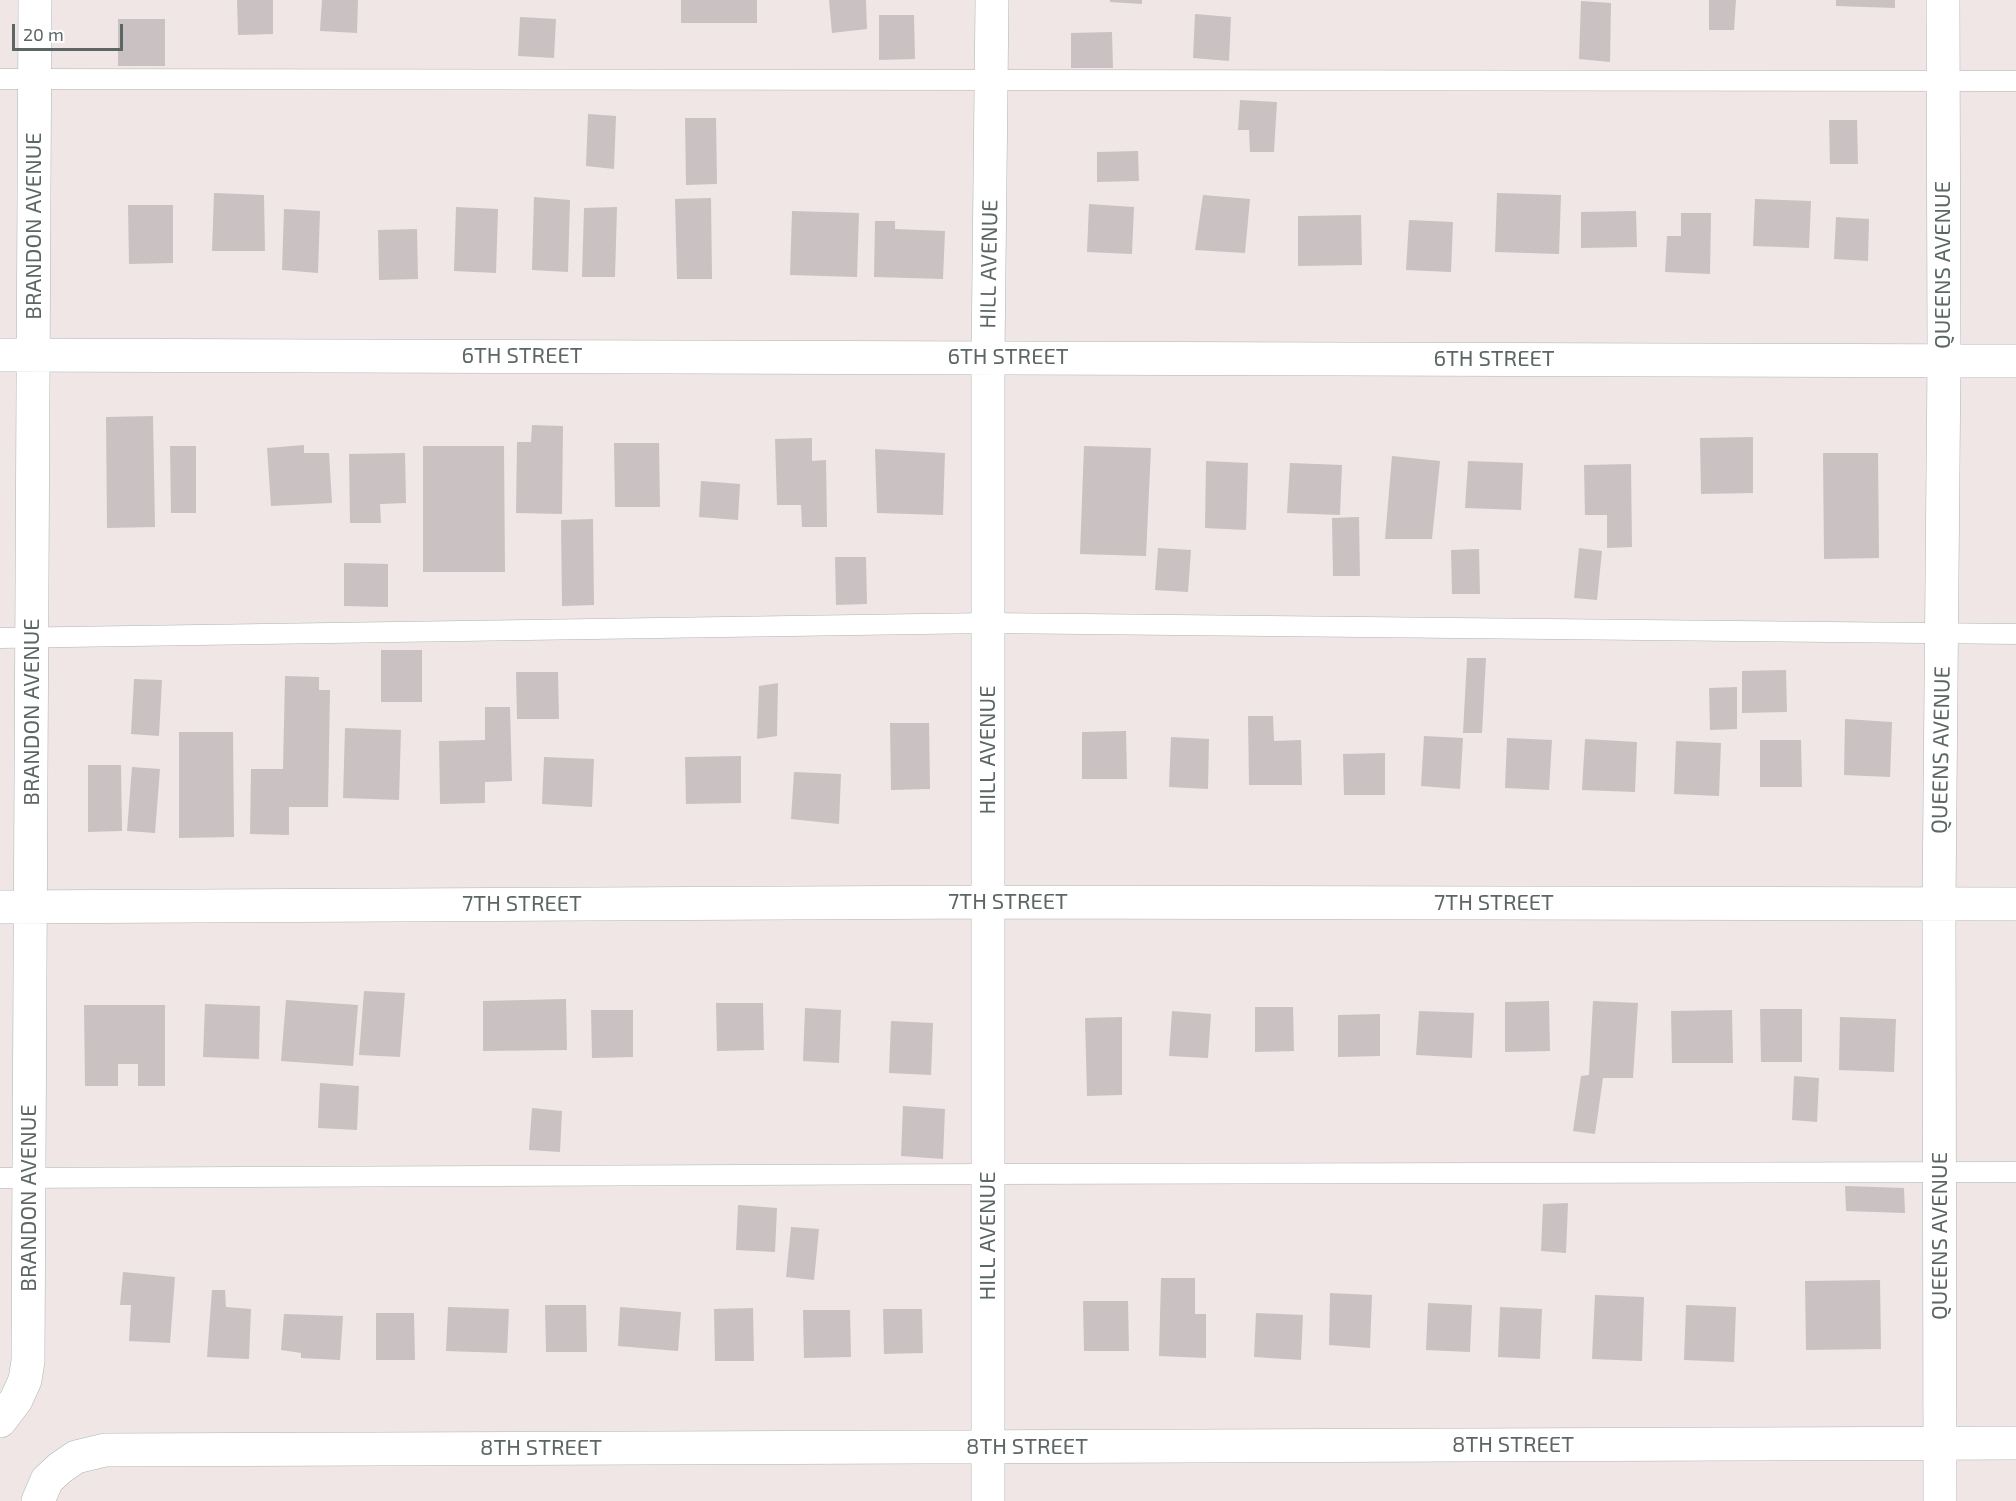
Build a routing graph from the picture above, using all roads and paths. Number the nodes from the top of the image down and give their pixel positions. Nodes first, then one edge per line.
1 (35, 0) edge
2 (992, 0) edge
3 (1943, 0) edge
4 (34, 78) junction
5 (0, 79) edge
6 (992, 80) junction
7 (1943, 81) junction
8 (2016, 81) edge
9 (0, 355) edge
10 (34, 355) junction
11 (988, 357) junction
12 (1944, 360) junction
13 (2016, 361) edge
14 (988, 623) junction
15 (2016, 634) edge
16 (1942, 635) junction
17 (0, 638) edge
18 (32, 638) junction
19 (988, 902) junction
20 (1939, 904) junction
21 (2016, 904) edge
22 (15, 907) edge
23 (1940, 1172) junction
24 (2016, 1172) edge
25 (988, 1174) junction
26 (14, 1178) edge
27 (2, 1420) edge
28 (1941, 1443) junction
29 (2016, 1443) edge
30 (988, 1447) junction
31 (43, 1491) edge
32 (988, 1501) edge
33 (1940, 1501) edge

1 - 4 street, BRANDON AVENUE
2 - 6 street, HILL AVENUE
3 - 7 street, QUEENS AVENUE
4 - 5 lane
4 - 6 lane
4 - 10 street, BRANDON AVENUE
6 - 7 lane
6 - 11 street, HILL AVENUE
7 - 8 lane
7 - 12 street, QUEENS AVENUE
9 - 10 street, 6TH STREET
10 - 11 street, 6TH STREET
10 - 18 street, BRANDON AVENUE
11 - 12 street, 6TH STREET
11 - 14 street, HILL AVENUE
12 - 13 street, 6TH STREET
12 - 16 street, QUEENS AVENUE
14 - 16 lane
14 - 18 lane
14 - 19 street, HILL AVENUE
15 - 16 lane
16 - 20 street, QUEENS AVENUE
17 - 18 lane
18 - 22 street, BRANDON AVENUE
19 - 20 street, 7TH STREET
19 - 22 street, 7TH STREET
19 - 25 street, HILL AVENUE
20 - 21 street, 7TH STREET
20 - 23 street, QUEENS AVENUE
22 - 26 street, BRANDON AVENUE
23 - 24 lane
23 - 25 lane
23 - 28 street, QUEENS AVENUE
25 - 26 lane
25 - 30 street, HILL AVENUE
26 - 27 street, BRANDON AVENUE
28 - 29 street, 8TH STREET
28 - 30 street, 8TH STREET
28 - 33 street, QUEENS AVENUE
30 - 31 street, 8TH STREET
30 - 32 street, HILL AVENUE

